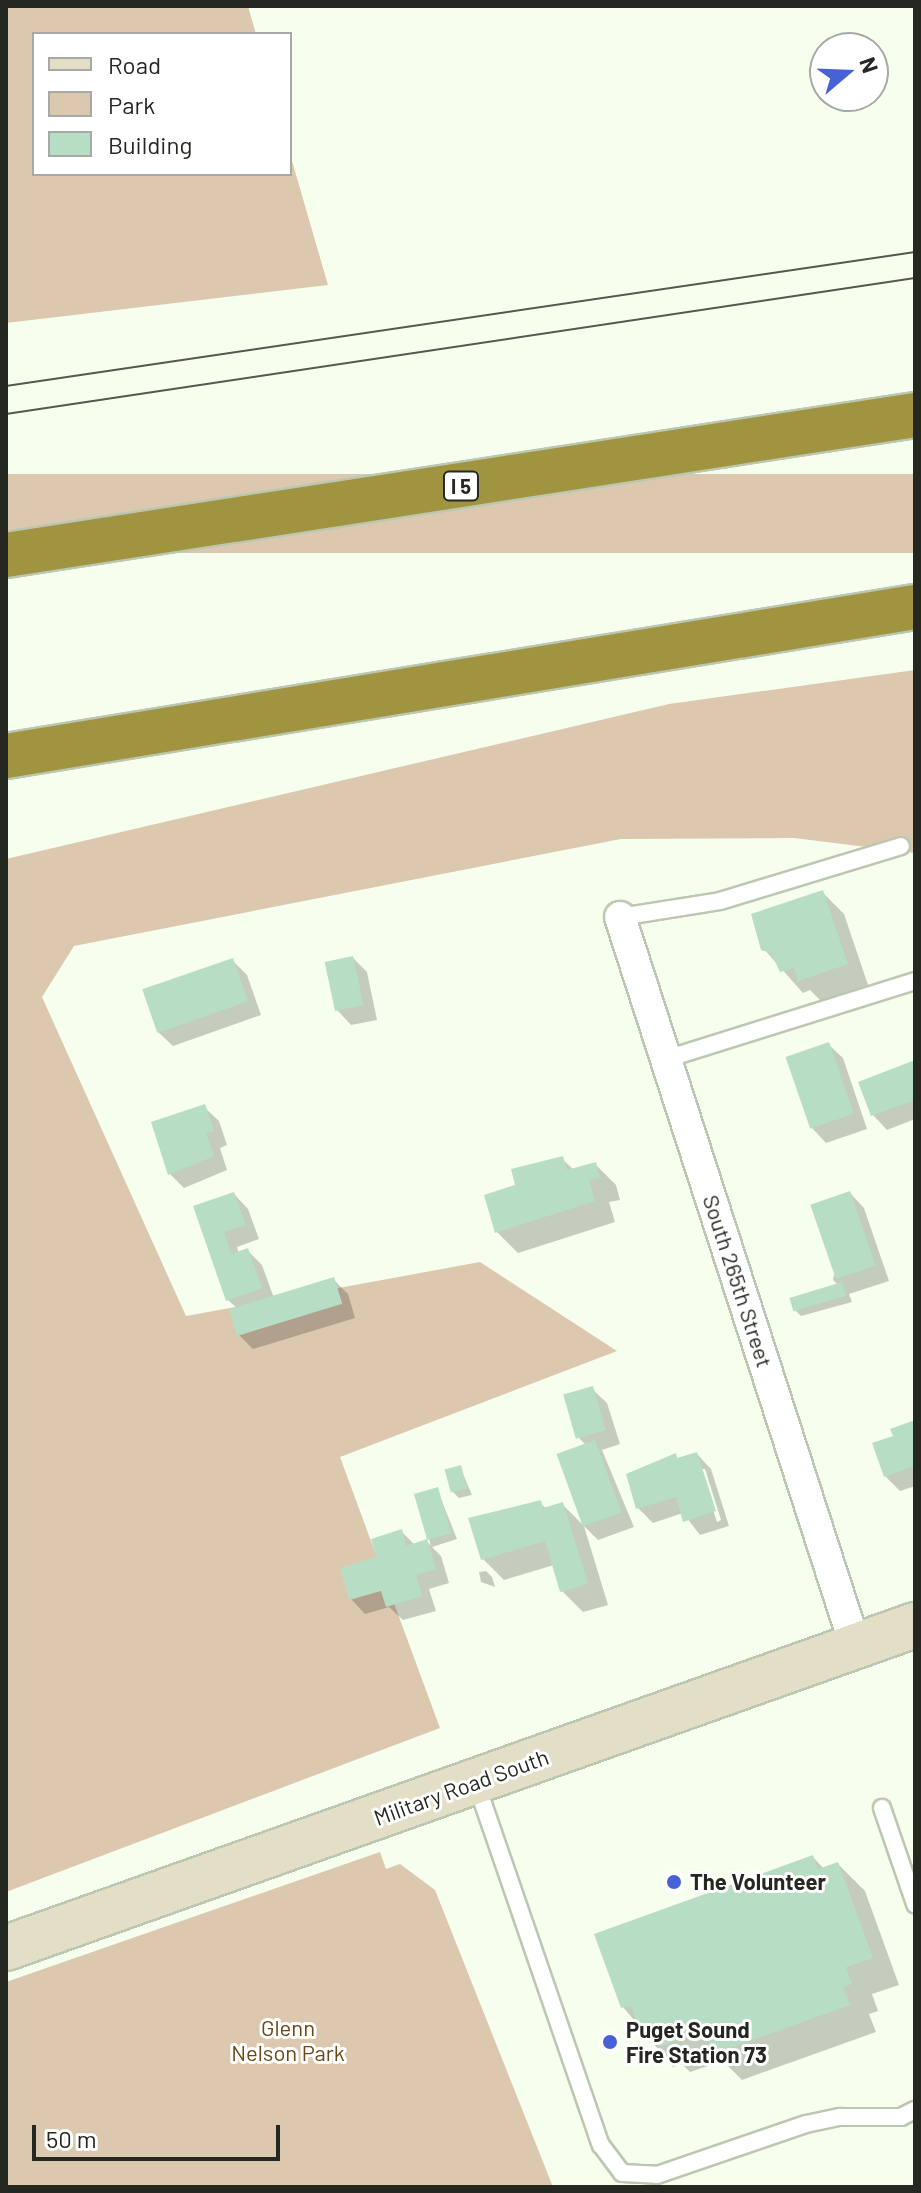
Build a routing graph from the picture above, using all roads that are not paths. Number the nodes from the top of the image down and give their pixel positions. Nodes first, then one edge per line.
1 (915, 415) edge
2 (6, 555) edge
3 (915, 607) edge
4 (278, 712) junction
5 (6, 756) edge
6 (6, 774) edge
7 (901, 846) dead end
8 (620, 917) joint
9 (915, 981) edge
10 (666, 1059) junction
11 (915, 1625) edge
12 (855, 1645) junction
13 (476, 1782) junction
14 (882, 1808) dead end
15 (915, 1904) edge
16 (6, 1948) edge
17 (915, 2110) edge

1 - 2 highway, I 5
3 - 4 highway
4 - 5 highway
4 - 6 highway
7 - 8 lane
8 - 10 street, South 265th Street
9 - 10 lane
10 - 12 street, South 265th Street
11 - 12 main road, Military Road South
12 - 13 main road, Military Road South
13 - 16 main road, Military Road South
13 - 17 lane
14 - 15 lane

